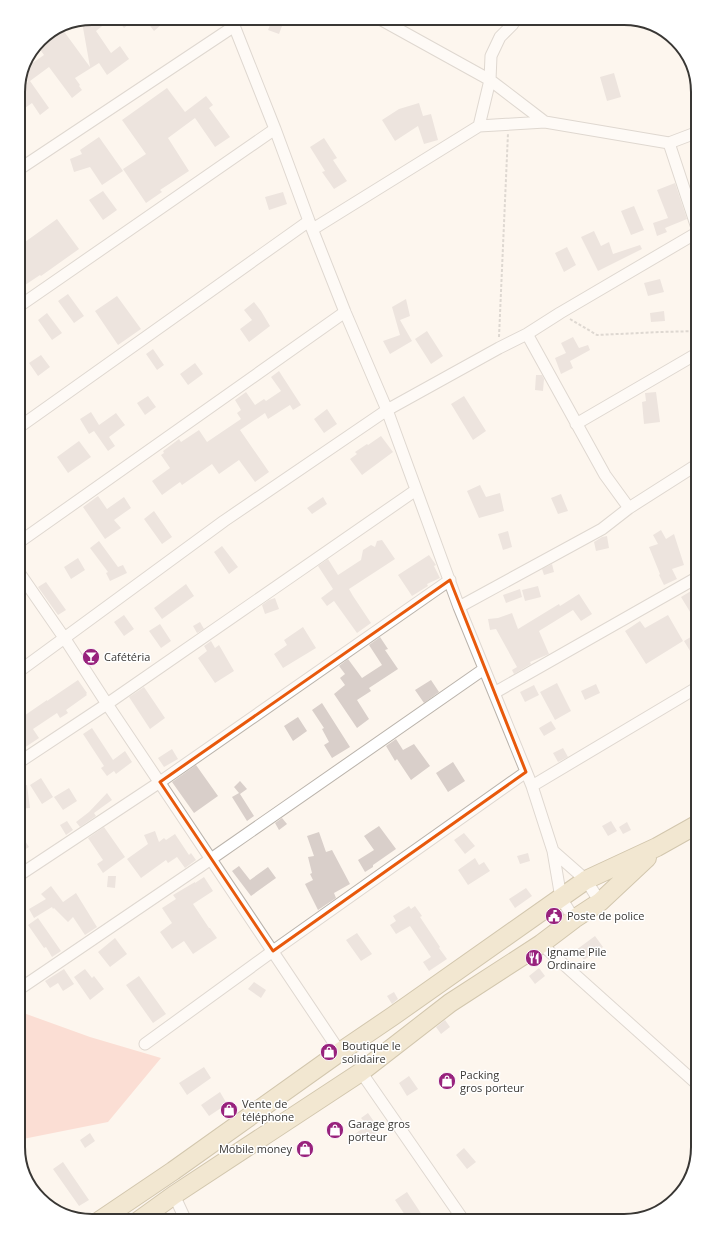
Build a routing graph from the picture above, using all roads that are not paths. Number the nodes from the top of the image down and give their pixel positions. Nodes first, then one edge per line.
1 (224, 25) edge
2 (233, 25) edge
3 (391, 25) edge
4 (512, 25) edge
5 (490, 80) junction
6 (545, 122) junction
7 (479, 126) junction
8 (275, 129) junction
9 (691, 135) edge
10 (669, 143) junction
11 (25, 165) edge
12 (691, 211) edge
13 (311, 225) junction
14 (691, 236) edge
15 (25, 302) edge
16 (346, 312) junction
17 (527, 334) junction
18 (691, 357) edge
19 (387, 410) junction
20 (25, 423) edge
21 (576, 424) junction
22 (691, 468) edge
23 (416, 490) junction
24 (629, 508) junction
25 (25, 539) edge
26 (450, 580) junction
27 (25, 581) edge
28 (691, 581) edge
29 (459, 606) junction
30 (65, 639) junction
31 (25, 667) edge
32 (484, 669) junction
33 (691, 691) edge
34 (494, 693) junction
35 (107, 704) junction
36 (25, 758) edge
37 (526, 772) junction
38 (160, 782) junction
39 (532, 786) junction
40 (691, 828) edge
41 (657, 847) junction
42 (553, 851) junction
43 (211, 859) junction
44 (25, 871) edge
45 (586, 880) junction
46 (561, 898) junction
47 (600, 902) junction
48 (574, 920) junction
49 (541, 944) junction
50 (273, 951) junction
51 (25, 985) edge
52 (145, 1044) dead end
53 (340, 1052) junction
54 (361, 1072) junction
55 (691, 1079) edge
56 (174, 1195) junction
57 (109, 1214) edge
58 (148, 1214) edge
59 (183, 1214) edge
60 (459, 1214) edge

1 - 11 street
2 - 8 street
3 - 5 street
4 - 5 street
5 - 6 street
5 - 7 street
6 - 7 street
6 - 10 street
7 - 13 street
8 - 13 street
8 - 15 street
9 - 10 street
10 - 12 street
13 - 16 street
13 - 20 street
14 - 17 street
16 - 19 street
16 - 25 street
17 - 19 street
17 - 21 street
18 - 21 street
19 - 23 street
19 - 30 street
21 - 24 street
22 - 24 street
23 - 26 street
23 - 35 street
24 - 29 street
26 - 29 street
26 - 38 street
27 - 30 street
28 - 34 street
29 - 32 street
30 - 31 street
30 - 35 street
32 - 34 street
32 - 43 street
33 - 39 street
34 - 37 street
35 - 36 street
35 - 38 street
37 - 39 street
37 - 50 street
38 - 43 street
38 - 44 street
39 - 42 street
40 - 41 main road
41 - 45 main road
41 - 47 main road
42 - 45 street
42 - 46 street
43 - 50 street
43 - 51 street
45 - 46 main road
45 - 47 street
46 - 48 street
46 - 53 main road
47 - 48 main road
48 - 49 main road
49 - 54 main road
49 - 55 street
50 - 52 street
50 - 53 street
53 - 57 main road
54 - 56 main road
54 - 60 street
56 - 58 main road
56 - 59 street

